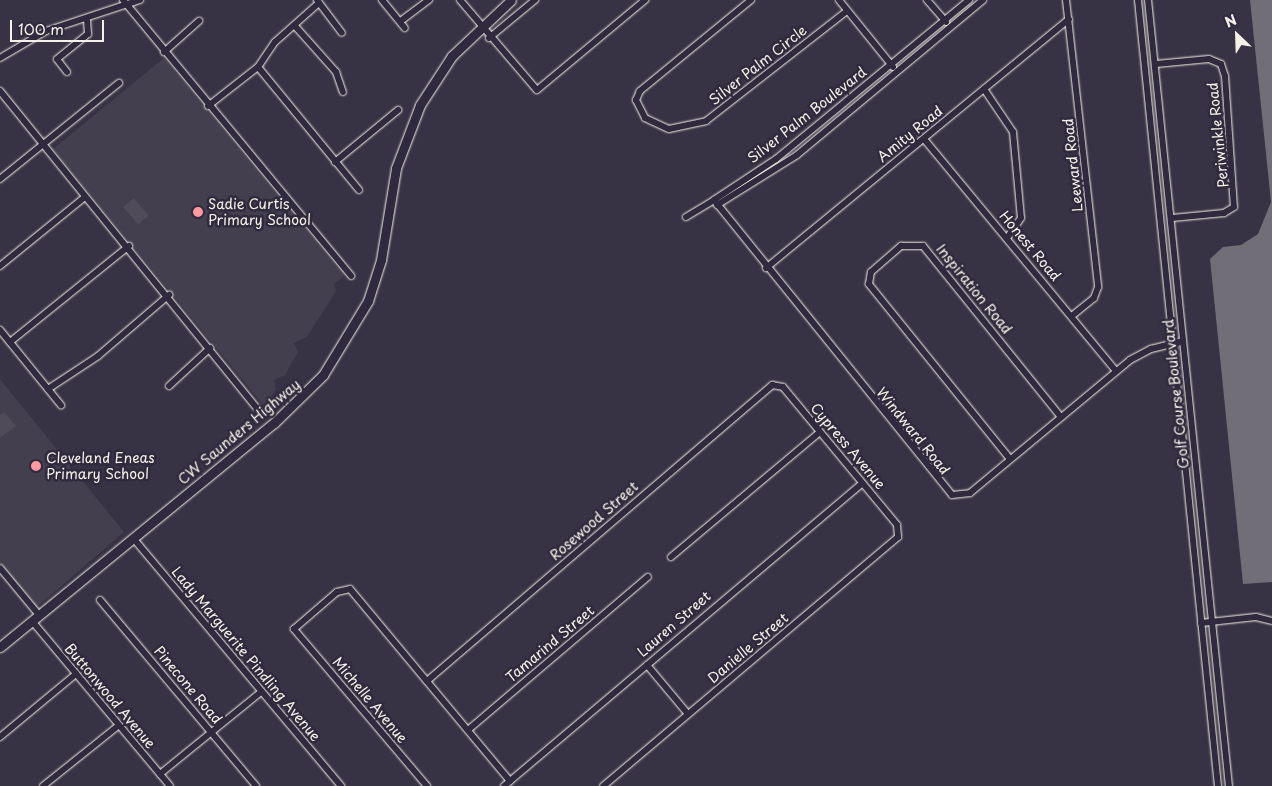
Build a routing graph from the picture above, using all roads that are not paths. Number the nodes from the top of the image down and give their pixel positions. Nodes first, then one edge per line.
1 (140, 0) edge
2 (382, 0) edge
3 (429, 0) edge
4 (460, 0) edge
5 (511, 0) edge
6 (535, 0) edge
7 (645, 0) edge
8 (751, 0) edge
9 (839, 0) edge
10 (927, 0) edge
11 (970, 0) edge
12 (983, 0) edge
13 (1066, 0) edge
14 (1138, 0) edge
15 (1148, 0) edge
16 (124, 2) edge
17 (318, 2) edge
18 (847, 11) junction
19 (87, 18) junction
20 (402, 20) junction
21 (1069, 20) junction
22 (199, 21) dead end
23 (944, 21) junction
24 (295, 26) junction
25 (481, 26) junction
26 (405, 28) dead end
27 (950, 28) junction
28 (342, 33) dead end
29 (489, 38) junction
30 (164, 52) junction
31 (0, 58) edge
32 (891, 64) junction
33 (1156, 64) junction
34 (258, 67) junction
35 (897, 71) junction
36 (67, 72) dead end
37 (119, 83) dead end
38 (984, 89) junction
39 (0, 91) edge
40 (343, 92) dead end
41 (208, 106) junction
42 (398, 110) dead end
43 (924, 139) junction
44 (43, 144) junction
45 (335, 162) junction
46 (0, 179) edge
47 (359, 190) dead end
48 (85, 197) junction
49 (716, 202) junction
50 (686, 217) dead end
51 (1172, 218) junction
52 (1007, 238) junction
53 (129, 246) junction
54 (0, 266) edge
55 (766, 268) junction
56 (351, 276) dead end
57 (169, 295) junction
58 (1072, 316) junction
59 (0, 330) edge
60 (1183, 341) junction
61 (10, 342) junction
62 (1173, 342) junction
63 (210, 348) junction
64 (1116, 370) junction
65 (778, 385) joint
66 (169, 386) dead end
67 (48, 389) junction
68 (62, 405) dead end
69 (257, 408) dead end
70 (1061, 417) junction
71 (820, 432) junction
72 (1010, 459) junction
73 (862, 483) junction
74 (897, 525) joint
75 (133, 538) junction
76 (671, 557) dead end
77 (0, 568) edge
78 (648, 577) dead end
79 (100, 600) dead end
80 (36, 618) junction
81 (1272, 621) edge
82 (1214, 622) junction
83 (1201, 623) junction
84 (0, 647) edge
85 (647, 665) junction
86 (76, 674) junction
87 (427, 681) junction
88 (261, 692) junction
89 (688, 714) junction
90 (118, 726) junction
91 (468, 730) junction
92 (211, 733) junction
93 (0, 737) edge
94 (160, 774) junction
95 (510, 780) junction
96 (43, 786) edge
97 (170, 786) edge
98 (256, 786) edge
99 (341, 786) edge
100 (427, 786) edge
101 (504, 786) edge
102 (603, 786) edge
103 (1218, 786) edge
104 (1229, 786) edge

1 - 16 street
2 - 20 street
3 - 20 street
4 - 25 street
5 - 25 main road, CW Saunders Highway
6 - 29 street
7 - 29 street
8 - 18 street, Silver Palm Circle
9 - 18 street
10 - 23 street
11 - 23 street, Silver Palm Boulevard
12 - 27 street, Silver Palm Boulevard
13 - 21 street, Leeward Road
14 - 62 street, Golf Course Boulevard
15 - 33 street, Golf Course Boulevard
16 - 19 street
16 - 30 street
17 - 24 street
17 - 28 street
18 - 32 street
19 - 31 street
19 - 36 street
20 - 26 street
21 - 38 street, Amity Road
21 - 58 street, Leeward Road
22 - 30 street
23 - 27 street
23 - 32 street, Silver Palm Boulevard
24 - 34 street
24 - 40 street
25 - 29 street
25 - 75 main road, CW Saunders Highway
27 - 35 street, Silver Palm Boulevard
30 - 41 street
32 - 35 street
32 - 49 street, Silver Palm Boulevard
33 - 51 street, Golf Course Boulevard
33 - 51 street, Periwinkle Road
34 - 41 street
34 - 45 street
35 - 49 street, Silver Palm Boulevard
37 - 44 street
38 - 43 street, Amity Road
38 - 52 street
39 - 44 street
41 - 56 street
42 - 45 street
43 - 52 street, Honest Road
43 - 55 street, Amity Road
44 - 46 street
44 - 48 street
45 - 47 street
48 - 53 street
48 - 54 street
49 - 50 street
49 - 55 street, Windward Road
51 - 60 street, Golf Course Boulevard
52 - 58 street, Honest Road
53 - 57 street
53 - 61 street
55 - 72 street, Windward Road
57 - 63 street
57 - 67 street
58 - 64 street, Honest Road
59 - 61 street
60 - 62 street, Windward Road
60 - 82 street, Golf Course Boulevard
61 - 67 street
62 - 64 street, Windward Road
62 - 83 street, Golf Course Boulevard
63 - 66 street
63 - 69 street
64 - 70 street, Windward Road
65 - 71 street, Cypress Avenue
65 - 87 street, Rosewood Street
67 - 68 street
70 - 72 street, Windward Road
70 - 72 street, Inspiration Road
71 - 73 street, Cypress Avenue
71 - 76 street
73 - 74 street, Cypress Avenue
73 - 85 street, Lauren Street
74 - 89 street, Danielle Street
75 - 80 main road, CW Saunders Highway
75 - 88 street, Lady Marguerite Pindling Avenue
77 - 80 street, Buttonwood Avenue
78 - 91 street, Tamarind Street
79 - 92 street, Pinecone Road
80 - 84 main road, CW Saunders Highway
80 - 86 street, Buttonwood Avenue
81 - 82 street
82 - 83 street
82 - 104 street, Golf Course Boulevard
83 - 103 street, Golf Course Boulevard
85 - 89 street
85 - 95 street, Lauren Street
86 - 90 street, Buttonwood Avenue
86 - 93 street
87 - 91 street
87 - 100 street, Michelle Avenue
88 - 92 street
88 - 99 street, Lady Marguerite Pindling Avenue
89 - 102 street, Danielle Street
90 - 94 street, Buttonwood Avenue
90 - 96 street
91 - 95 street
92 - 94 street
92 - 98 street, Pinecone Road
94 - 97 street, Buttonwood Avenue
95 - 101 street, Lauren Street

